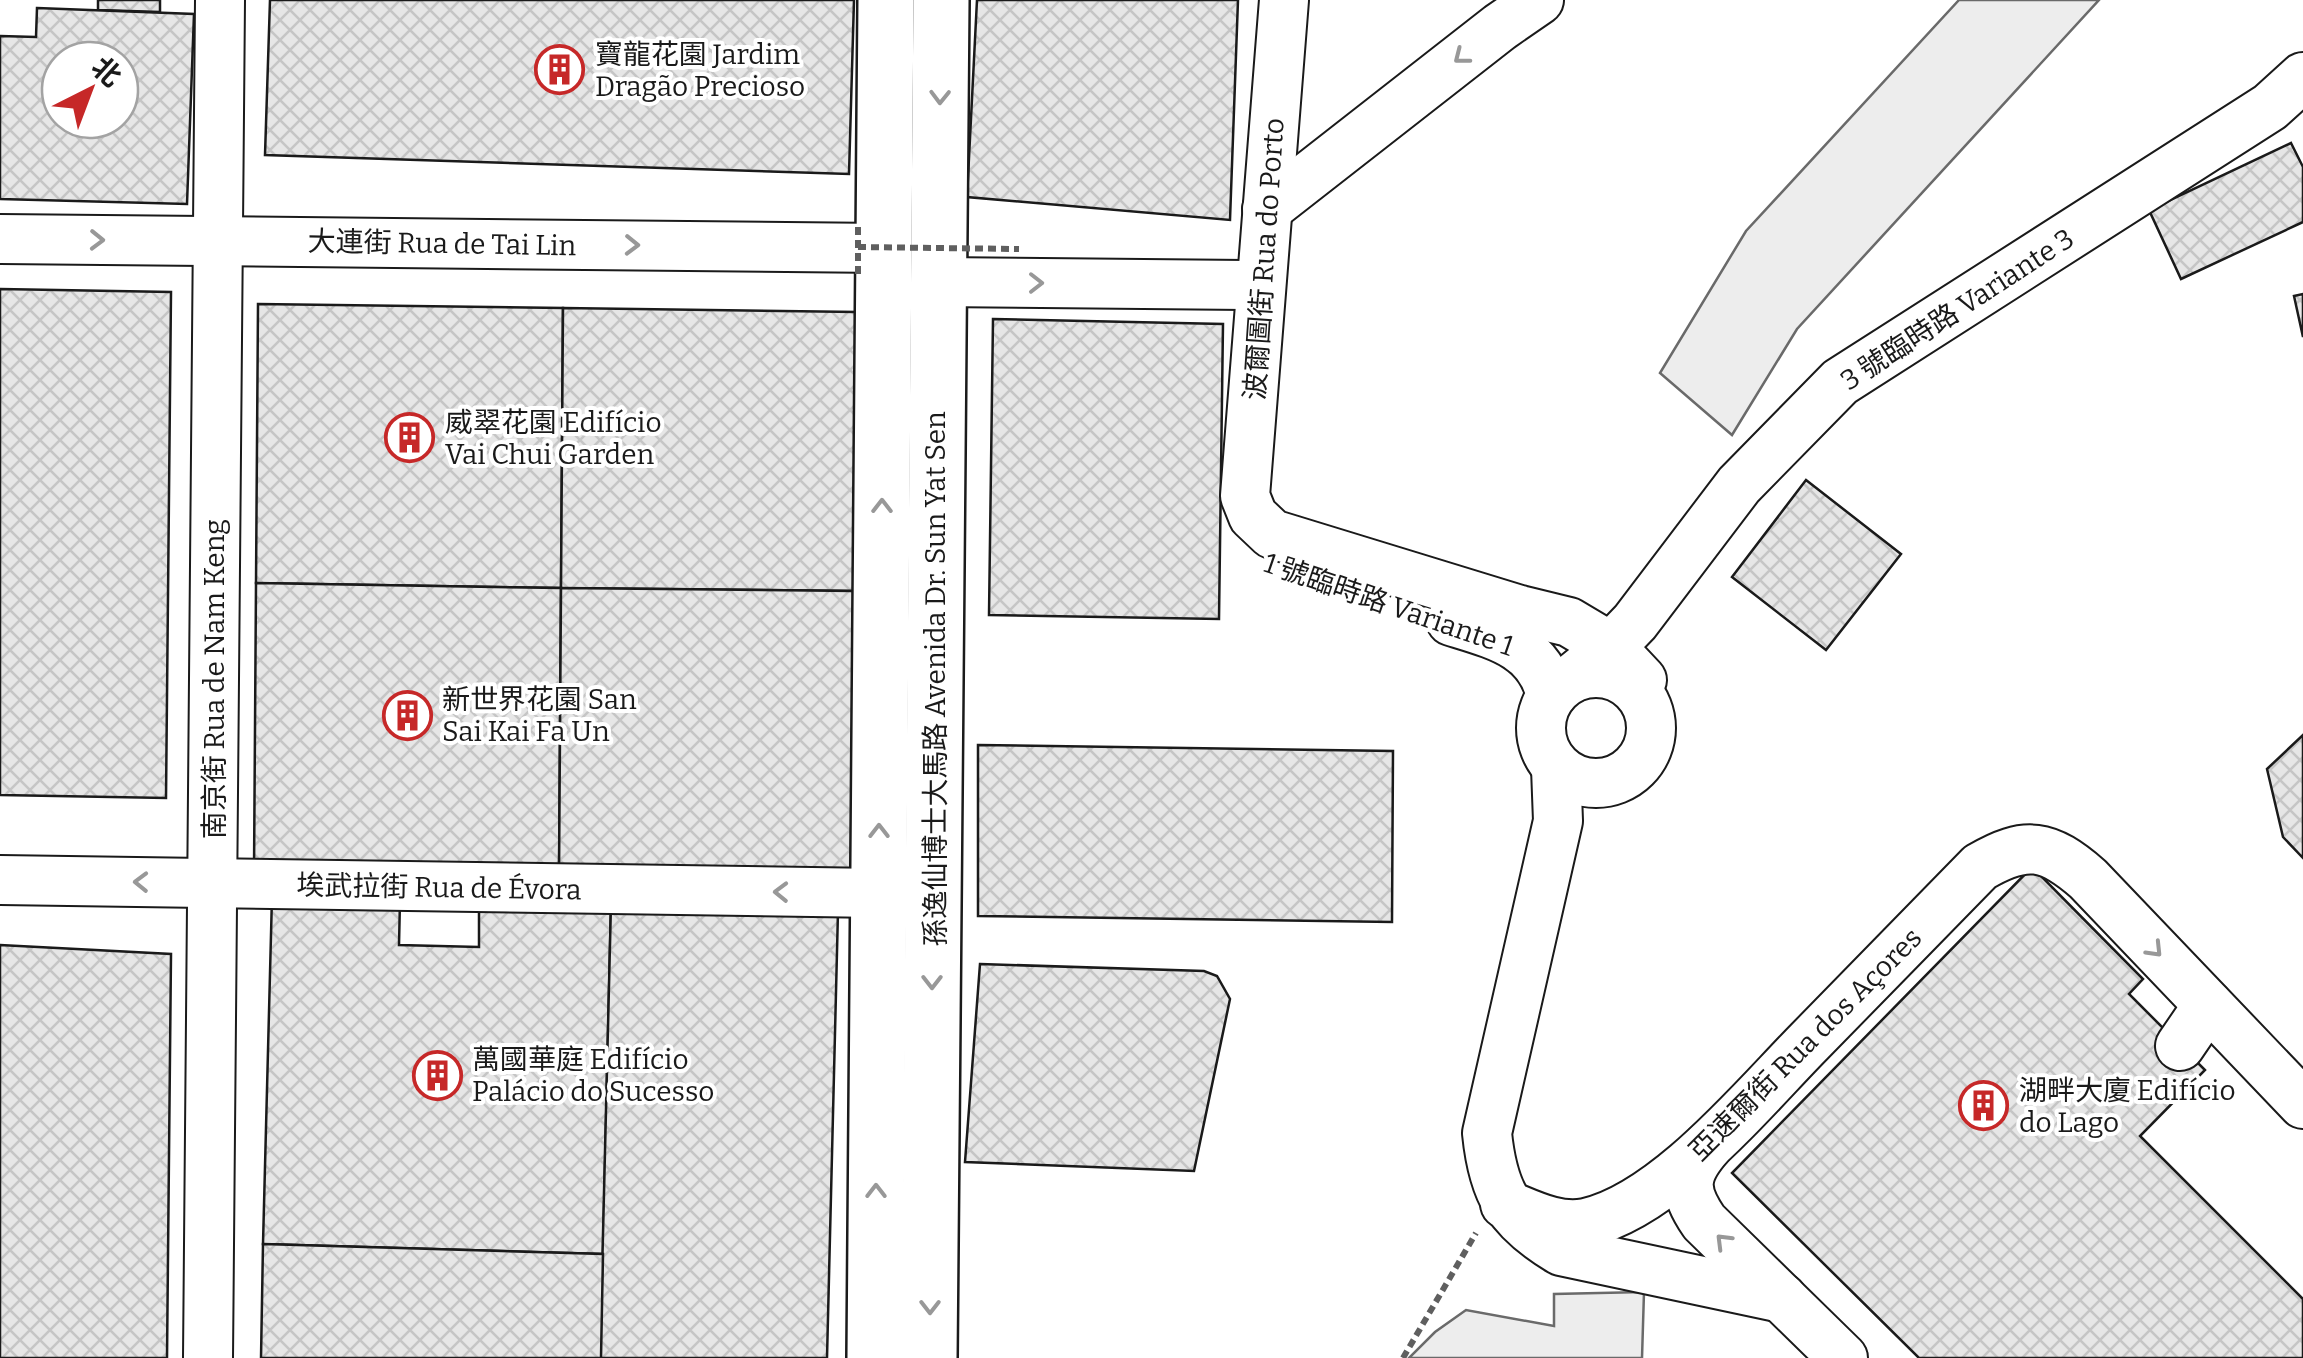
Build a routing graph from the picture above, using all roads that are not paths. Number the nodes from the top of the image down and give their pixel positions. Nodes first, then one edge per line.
1 (220, 0) edge
2 (886, 0) edge
3 (941, 0) edge
4 (1270, 0) edge
5 (1284, 0) edge
6 (1539, 0) edge
7 (2303, 78) edge
8 (1267, 210) junction
9 (0, 239) edge
10 (218, 241) junction
11 (864, 248) junction
12 (938, 282) junction
13 (1246, 285) junction
14 (1234, 450) joint
15 (1253, 516) joint
16 (1639, 650) junction
17 (1563, 686) junction
18 (1556, 768) junction
19 (1610, 782) junction
20 (1547, 876) junction
21 (0, 880) edge
22 (212, 883) junction
23 (878, 893) junction
24 (2208, 1005) junction
25 (2180, 1046) dead end
26 (2303, 1104) edge
27 (1724, 1128) junction
28 (1503, 1198) junction
29 (1782, 1298) junction
30 (208, 1358) edge
31 (875, 1358) edge
32 (929, 1358) edge
33 (1843, 1358) edge

1 - 10 street, 南京街 Rua de Nam Keng
2 - 11 main road, 孫逸仙博士大馬路 Avenida Dr. Sun Yat Sen
3 -> 12 main road, 孫逸仙博士大馬路 Avenida Dr. Sun Yat Sen
4 - 13 street, 波爾圖街 Rua do Porto
5 - 8 street, 波爾圖街 Rua do Porto
6 -> 8 street
7 - 16 street, 3 號臨時路 Variante 3
8 - 15 street, 波爾圖街 Rua do Porto
9 -> 10 street, 大連街 Rua de Tai Lin
10 -> 11 street, 大連街 Rua de Tai Lin
10 - 22 street, 南京街 Rua de Nam Keng
23 -> 11 main road, 孫逸仙博士大馬路 Avenida Dr. Sun Yat Sen
12 -> 13 street
12 -> 32 main road, 孫逸仙博士大馬路 Avenida Dr. Sun Yat Sen
13 - 14 street, 波爾圖街 Rua do Porto
14 - 17 street, 1 號臨時路 Variante 1
15 - 16 street, 1 號臨時路 Variante 1
16 - 17 street, 3 號臨時路 Variante 3
16 - 17 street
16 - 19 street
17 - 18 street
18 - 19 street
18 - 20 street
19 - 20 street
20 - 28 street
22 -> 21 street, 埃武拉街 Rua de Évora
23 -> 22 street, 埃武拉街 Rua de Évora
22 - 30 street, 南京街 Rua de Nam Keng
31 -> 23 main road, 孫逸仙博士大馬路 Avenida Dr. Sun Yat Sen
24 - 25 street
24 - 26 street, 亞速爾街 Rua dos Açores
27 -> 24 street, 亞速爾街 Rua dos Açores
27 - 28 street, 亞速爾街 Rua dos Açores
29 -> 27 street
28 - 29 street
29 - 33 street

